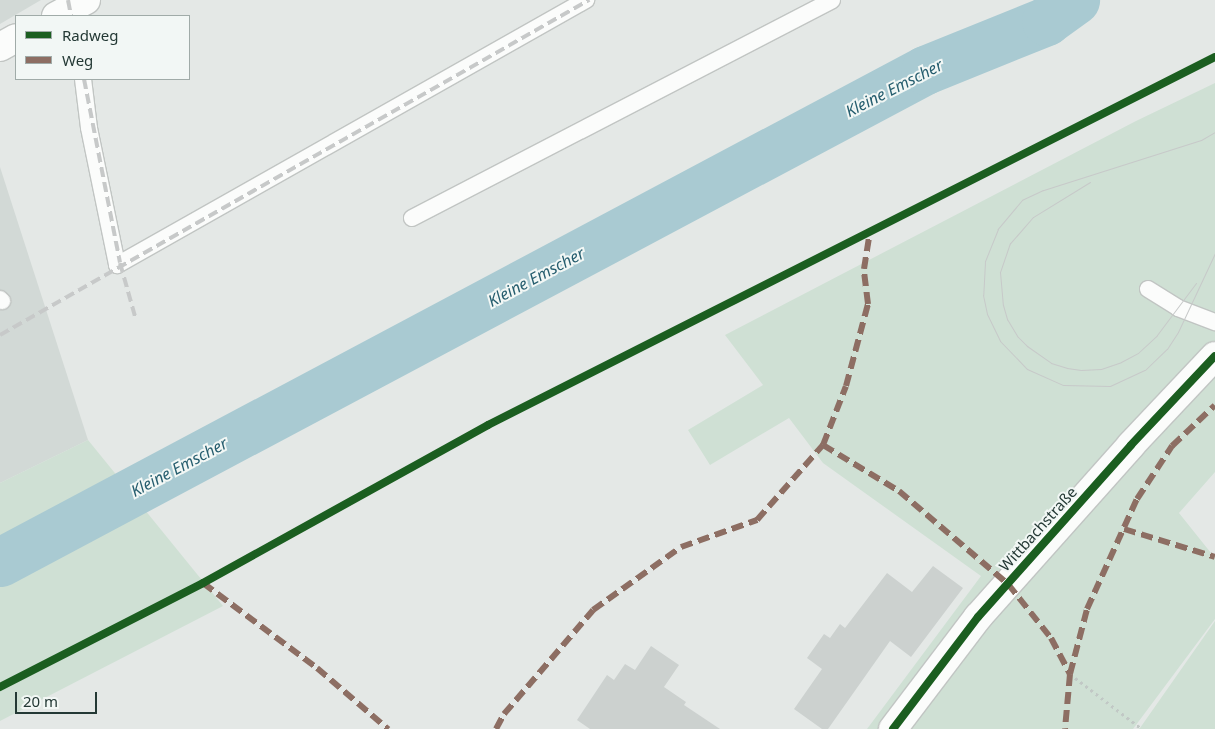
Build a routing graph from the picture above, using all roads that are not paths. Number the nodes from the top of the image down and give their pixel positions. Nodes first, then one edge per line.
1 (586, 0) edge
2 (832, 0) edge
3 (15, 39) edge
4 (0, 47) edge
5 (83, 80) edge
6 (412, 218) dead end
7 (1148, 289) dead end
8 (1215, 322) edge
9 (1215, 356) edge
10 (893, 729) edge

1 - 5 lane
2 - 6 lane
3 - 4 street
7 - 8 lane
9 - 10 street, Wittbachstraße

